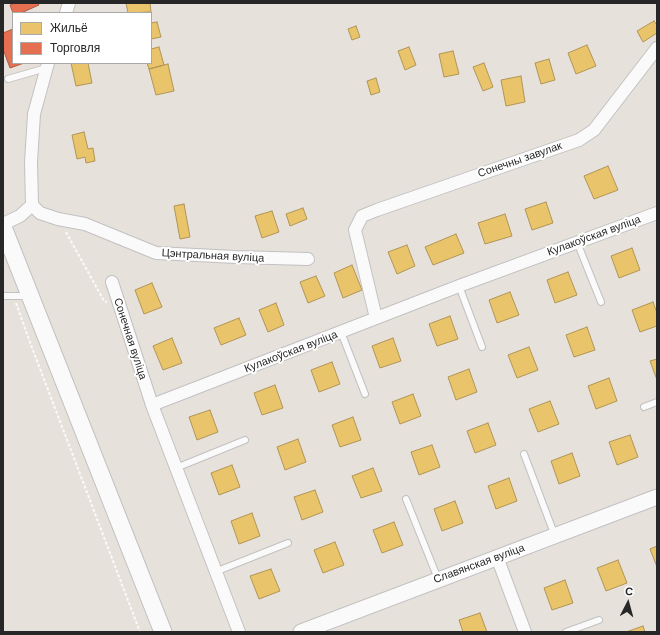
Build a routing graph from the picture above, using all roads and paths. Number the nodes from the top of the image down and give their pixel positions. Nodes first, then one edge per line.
1 (657, 48) edge
2 (46, 65) edge
3 (8, 79) dead end
4 (32, 205) junction
5 (657, 214) edge
6 (58, 219) junction
7 (3, 224) edge
8 (3, 227) edge
9 (577, 242) junction
10 (308, 259) dead end
11 (112, 282) dead end
12 (459, 286) junction
13 (3, 296) edge
14 (22, 296) junction
15 (601, 302) dead end
16 (120, 306) junction
17 (375, 313) junction
18 (341, 332) junction
19 (482, 347) dead end
20 (365, 394) dead end
21 (150, 400) junction
22 (657, 402) edge
23 (644, 407) dead end
24 (245, 440) dead end
25 (524, 454) dead end
26 (176, 468) junction
27 (657, 496) edge
28 (406, 499) dead end
29 (555, 536) junction
30 (288, 543) dead end
31 (497, 557) junction
32 (215, 572) junction
33 (438, 579) junction
34 (599, 620) dead end
35 (140, 632) edge
36 (163, 632) edge
37 (239, 632) edge
38 (301, 632) edge
39 (525, 632) edge
40 (566, 632) edge

1 - 17 street, Сонечны завулак
2 - 3 lane
2 - 4 street
4 - 6 street, Цэнтральная вуліца
4 - 7 street
5 - 9 street, Кулакоўская вуліца
6 - 10 street, Цэнтральная вуліца
6 - 16 path
8 - 14 main road
9 - 12 street, Кулакоўская вуліца
9 - 15 lane
11 - 16 street, Сонечная вуліца
12 - 17 street, Кулакоўская вуліца
12 - 19 lane
13 - 14 lane
14 - 35 path
14 - 36 main road
16 - 21 street, Сонечная вуліца
17 - 18 street, Кулакоўская вуліца
18 - 20 lane
18 - 21 street, Кулакоўская вуліца
21 - 26 street
22 - 23 lane
24 - 26 lane
25 - 29 lane
26 - 32 street
27 - 29 street, Славянская вуліца
28 - 33 lane
29 - 31 street, Славянская вуліца
30 - 32 lane
31 - 33 street, Славянская вуліца
31 - 39 street
32 - 37 street
33 - 38 street, Славянская вуліца
34 - 40 lane

